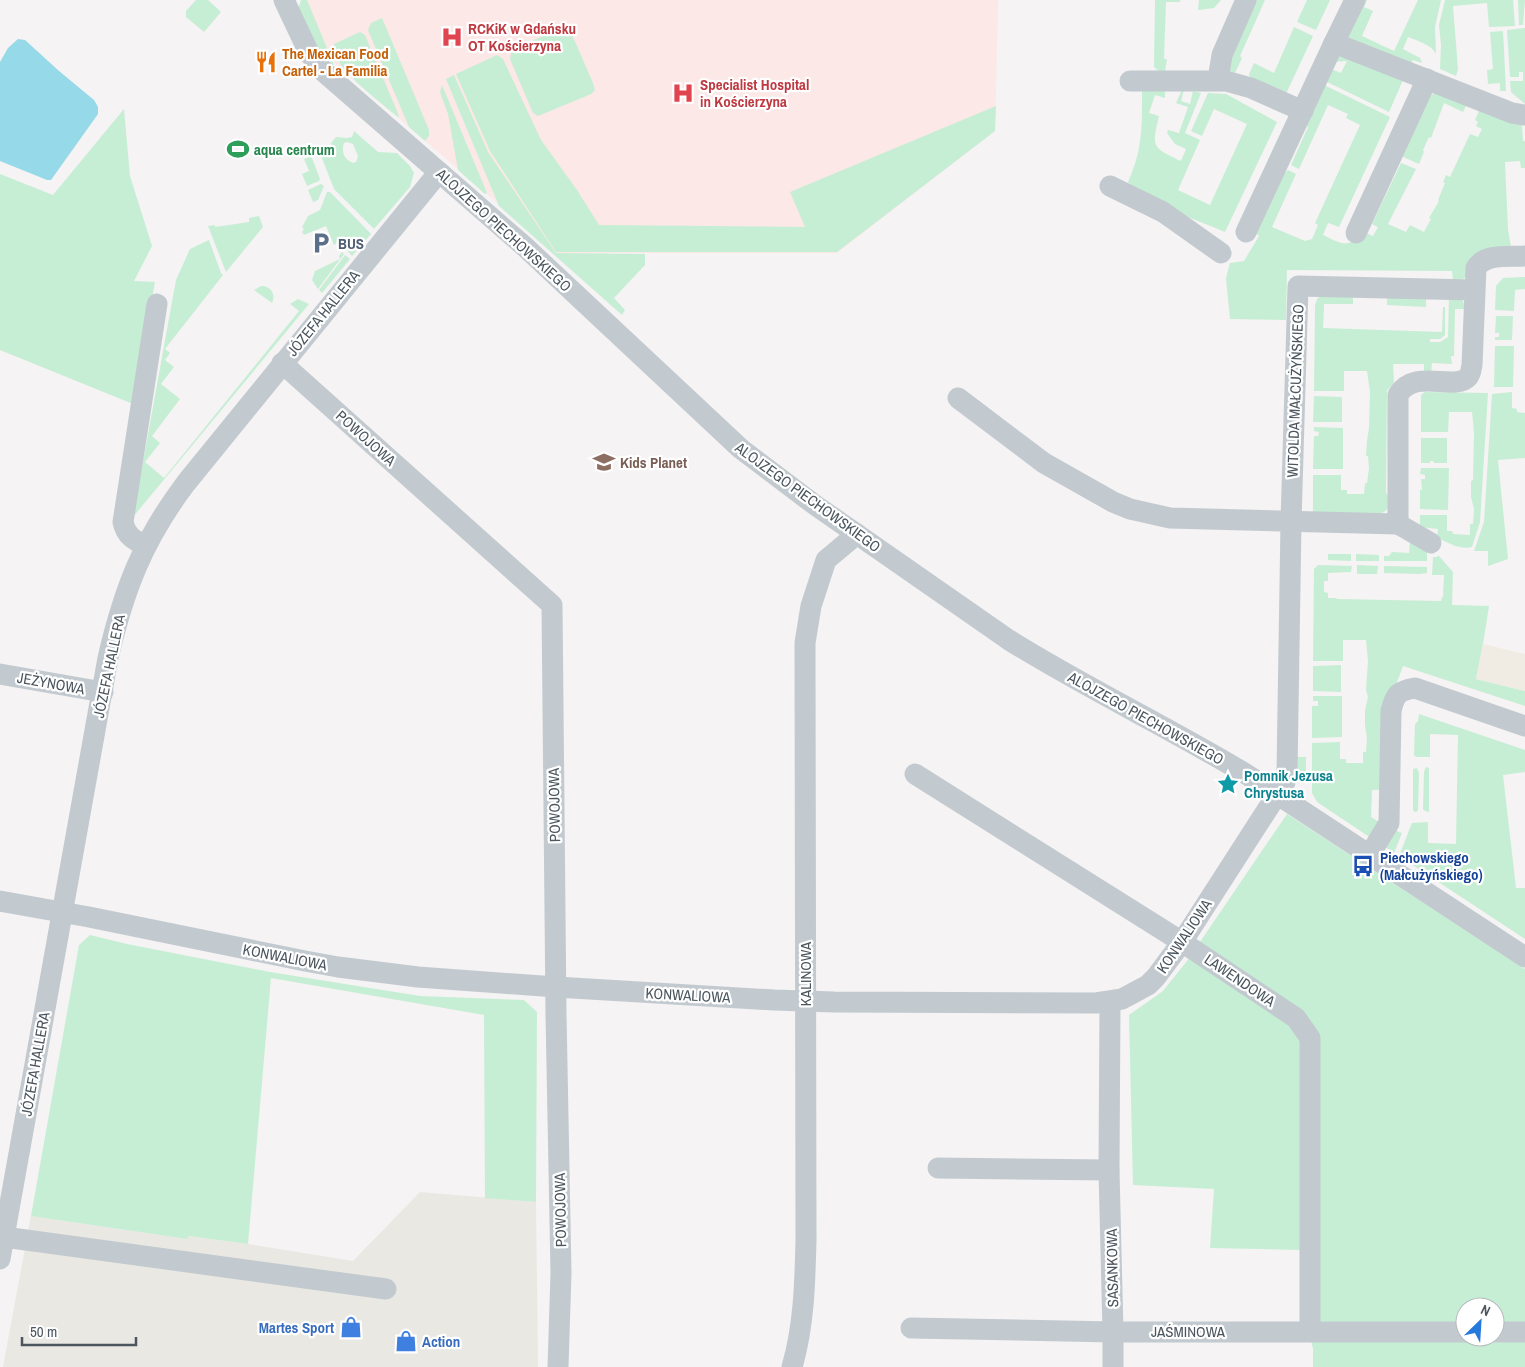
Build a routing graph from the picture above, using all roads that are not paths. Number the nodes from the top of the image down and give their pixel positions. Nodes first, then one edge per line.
1 (284, 0) edge
2 (1246, 0) edge
3 (1355, 0) edge
4 (1334, 43) junction
5 (1427, 79) junction
6 (1218, 80) junction
7 (1130, 81) dead end
8 (1303, 110) junction
9 (1525, 115) edge
10 (439, 172) junction
11 (1110, 186) dead end
12 (1246, 232) dead end
13 (1356, 233) dead end
14 (1221, 253) dead end
15 (1525, 256) edge
16 (1474, 290) junction
17 (157, 304) dead end
18 (282, 363) junction
19 (958, 398) dead end
20 (1291, 522) junction
21 (1398, 524) junction
22 (857, 534) junction
23 (1431, 543) dead end
24 (146, 546) junction
25 (0, 674) edge
26 (103, 692) junction
27 (1525, 726) edge
28 (915, 774) dead end
29 (1278, 795) junction
30 (1369, 856) junction
31 (0, 901) edge
32 (63, 912) junction
33 (1182, 942) junction
34 (1525, 957) edge
35 (556, 987) junction
36 (806, 1001) junction
37 (1110, 1002) junction
38 (938, 1168) dead end
39 (1109, 1170) junction
40 (4, 1237) junction
41 (0, 1258) edge
42 (386, 1289) dead end
43 (911, 1328) dead end
44 (1310, 1330) junction
45 (1113, 1332) junction
46 (1455, 1332) edge
47 (1505, 1332) edge
48 (1525, 1332) edge
49 (558, 1367) edge
50 (792, 1367) edge
51 (1113, 1367) edge

1 - 10 street, ALOJZEGO PIECHOWSKIEGO
2 - 6 street
3 - 4 street
4 - 5 street
4 - 8 street
5 - 9 street
5 - 13 street
6 - 7 street
6 - 8 street
8 - 12 street
10 - 18 street, JÓZEFA HALLERA
10 - 22 street, ALOJZEGO PIECHOWSKIEGO
11 - 14 street
15 - 16 street
16 - 20 street, WITOLDA MAŁCUŻYŃSKIEGO
16 - 21 street
17 - 24 street
18 - 24 street, JÓZEFA HALLERA
18 - 35 street, POWOJOWA
19 - 20 street
20 - 21 street
20 - 29 street, WITOLDA MAŁCUŻYŃSKIEGO
21 - 23 street
22 - 29 street, ALOJZEGO PIECHOWSKIEGO
22 - 36 street, KALINOWA
24 - 26 street, JÓZEFA HALLERA
25 - 26 street, JEŻYNOWA
26 - 32 street, JÓZEFA HALLERA
27 - 30 street
28 - 33 street, LAWENDOWA
29 - 30 street, ALOJZEGO PIECHOWSKIEGO
29 - 33 street, KONWALIOWA
30 - 34 street, ALOJZEGO PIECHOWSKIEGO
31 - 32 street, KONWALIOWA
32 - 35 street, KONWALIOWA
32 - 40 street, JÓZEFA HALLERA
33 - 37 street, KONWALIOWA
33 - 44 street, LAWENDOWA
35 - 36 street, KONWALIOWA
35 - 49 street, POWOJOWA
36 - 37 street, KONWALIOWA
36 - 50 street, KALINOWA
37 - 39 street, SASANKOWA
38 - 39 street
39 - 45 street, SASANKOWA
40 - 41 street, JÓZEFA HALLERA
40 - 42 street
43 - 45 street, JAŚMINOWA
44 - 45 street, JAŚMINOWA
44 - 46 street, JAŚMINOWA
45 - 51 street, SASANKOWA
47 - 48 street

